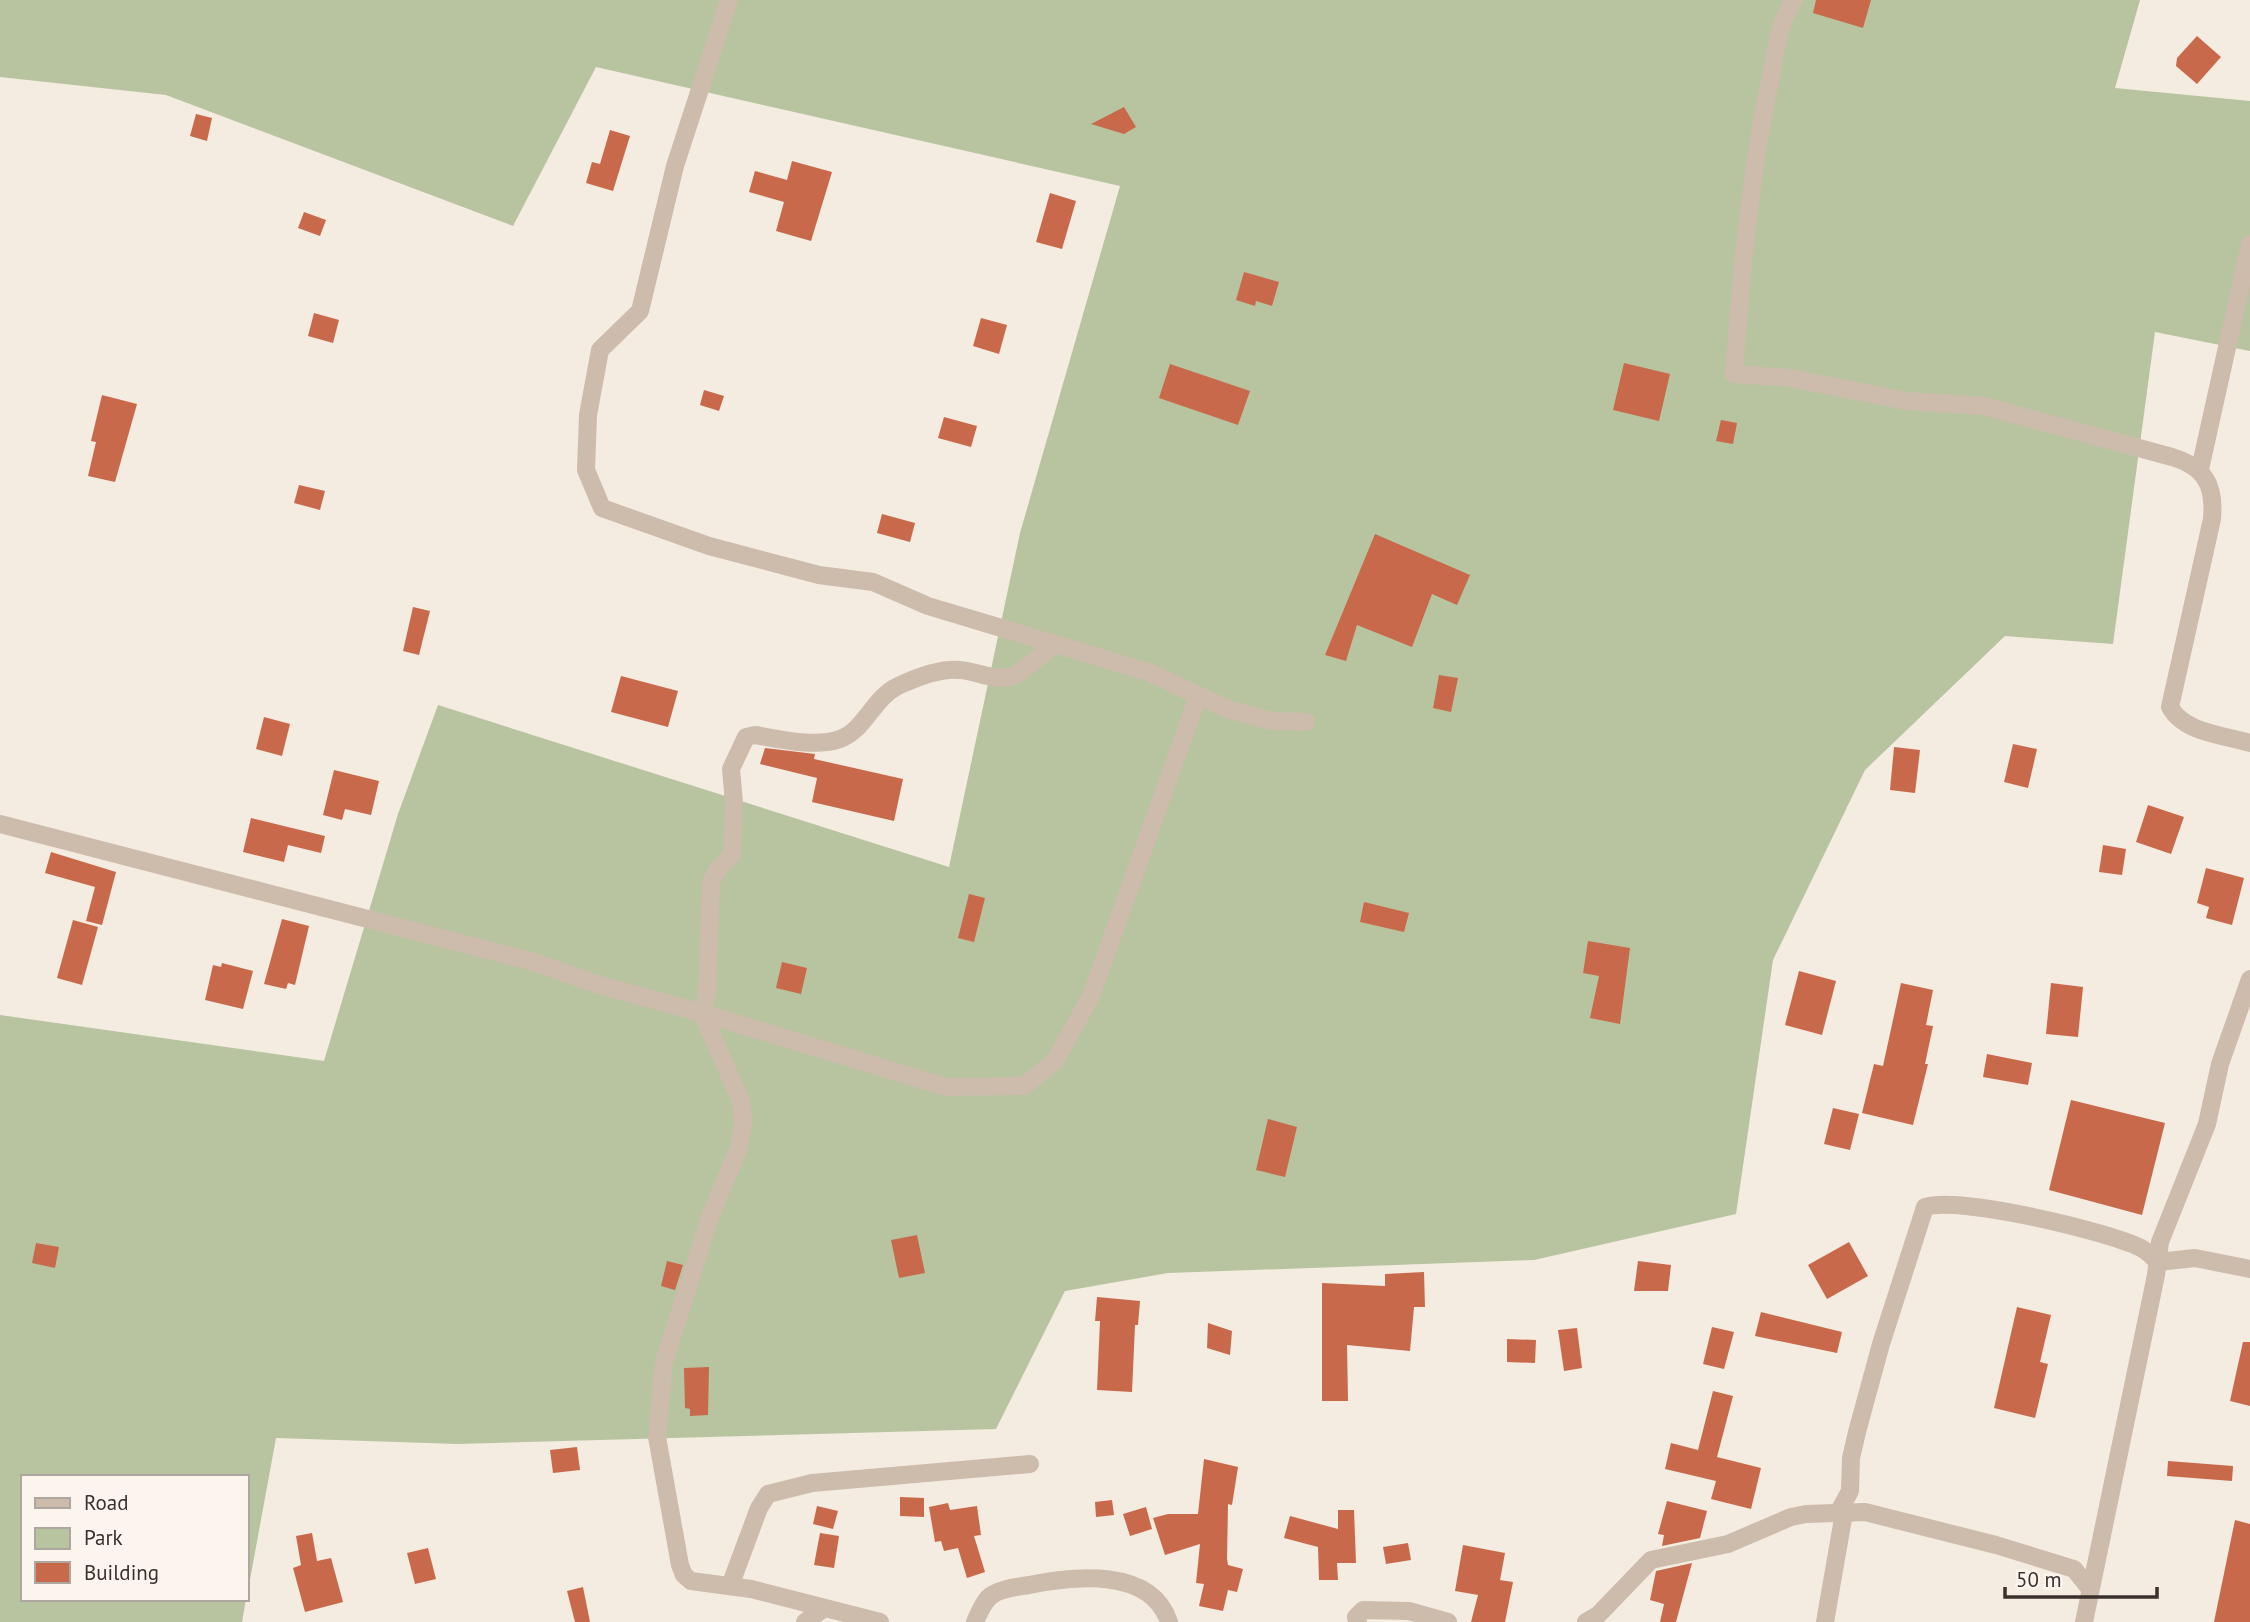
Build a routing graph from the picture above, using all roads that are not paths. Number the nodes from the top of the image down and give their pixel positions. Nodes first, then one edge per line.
1 (729, 0) edge
2 (1794, 0) edge
3 (2250, 244) edge
4 (2200, 469) junction
5 (1055, 644) junction
6 (1198, 696) junction
7 (1306, 722) dead end
8 (2250, 743) edge
9 (0, 824) edge
10 (2250, 979) edge
11 (2245, 1009) edge
12 (702, 1013) junction
13 (2160, 1242) junction
14 (2142, 1248) junction
15 (2158, 1262) junction
16 (2250, 1269) edge
17 (1030, 1464) dead end
18 (1850, 1491) junction
19 (1866, 1512) junction
20 (1841, 1513) junction
21 (730, 1586) junction
22 (2090, 1589) junction
23 (795, 1601) junction
24 (822, 1609) junction
25 (799, 1622) edge
26 (805, 1622) edge
27 (880, 1622) edge
28 (975, 1622) edge
29 (1169, 1622) edge
30 (1358, 1622) edge
31 (1448, 1622) edge
32 (1586, 1622) edge
33 (1825, 1622) edge
34 (2084, 1622) edge

1 - 5 street
2 - 4 street
3 - 4 street
4 - 8 street
5 - 6 street
5 - 12 street
6 - 7 street
6 - 12 street
9 - 12 street
10 - 11 street
11 - 13 street
12 - 21 street
13 - 14 street
13 - 15 street
14 - 15 street
14 - 18 street
15 - 16 street
15 - 22 street
17 - 21 street
18 - 19 street
18 - 20 street
19 - 20 street
19 - 22 street
20 - 32 street
20 - 33 street
21 - 23 street
22 - 34 street
23 - 24 street
23 - 25 street
24 - 26 street
24 - 27 street
28 - 29 street
30 - 31 street

